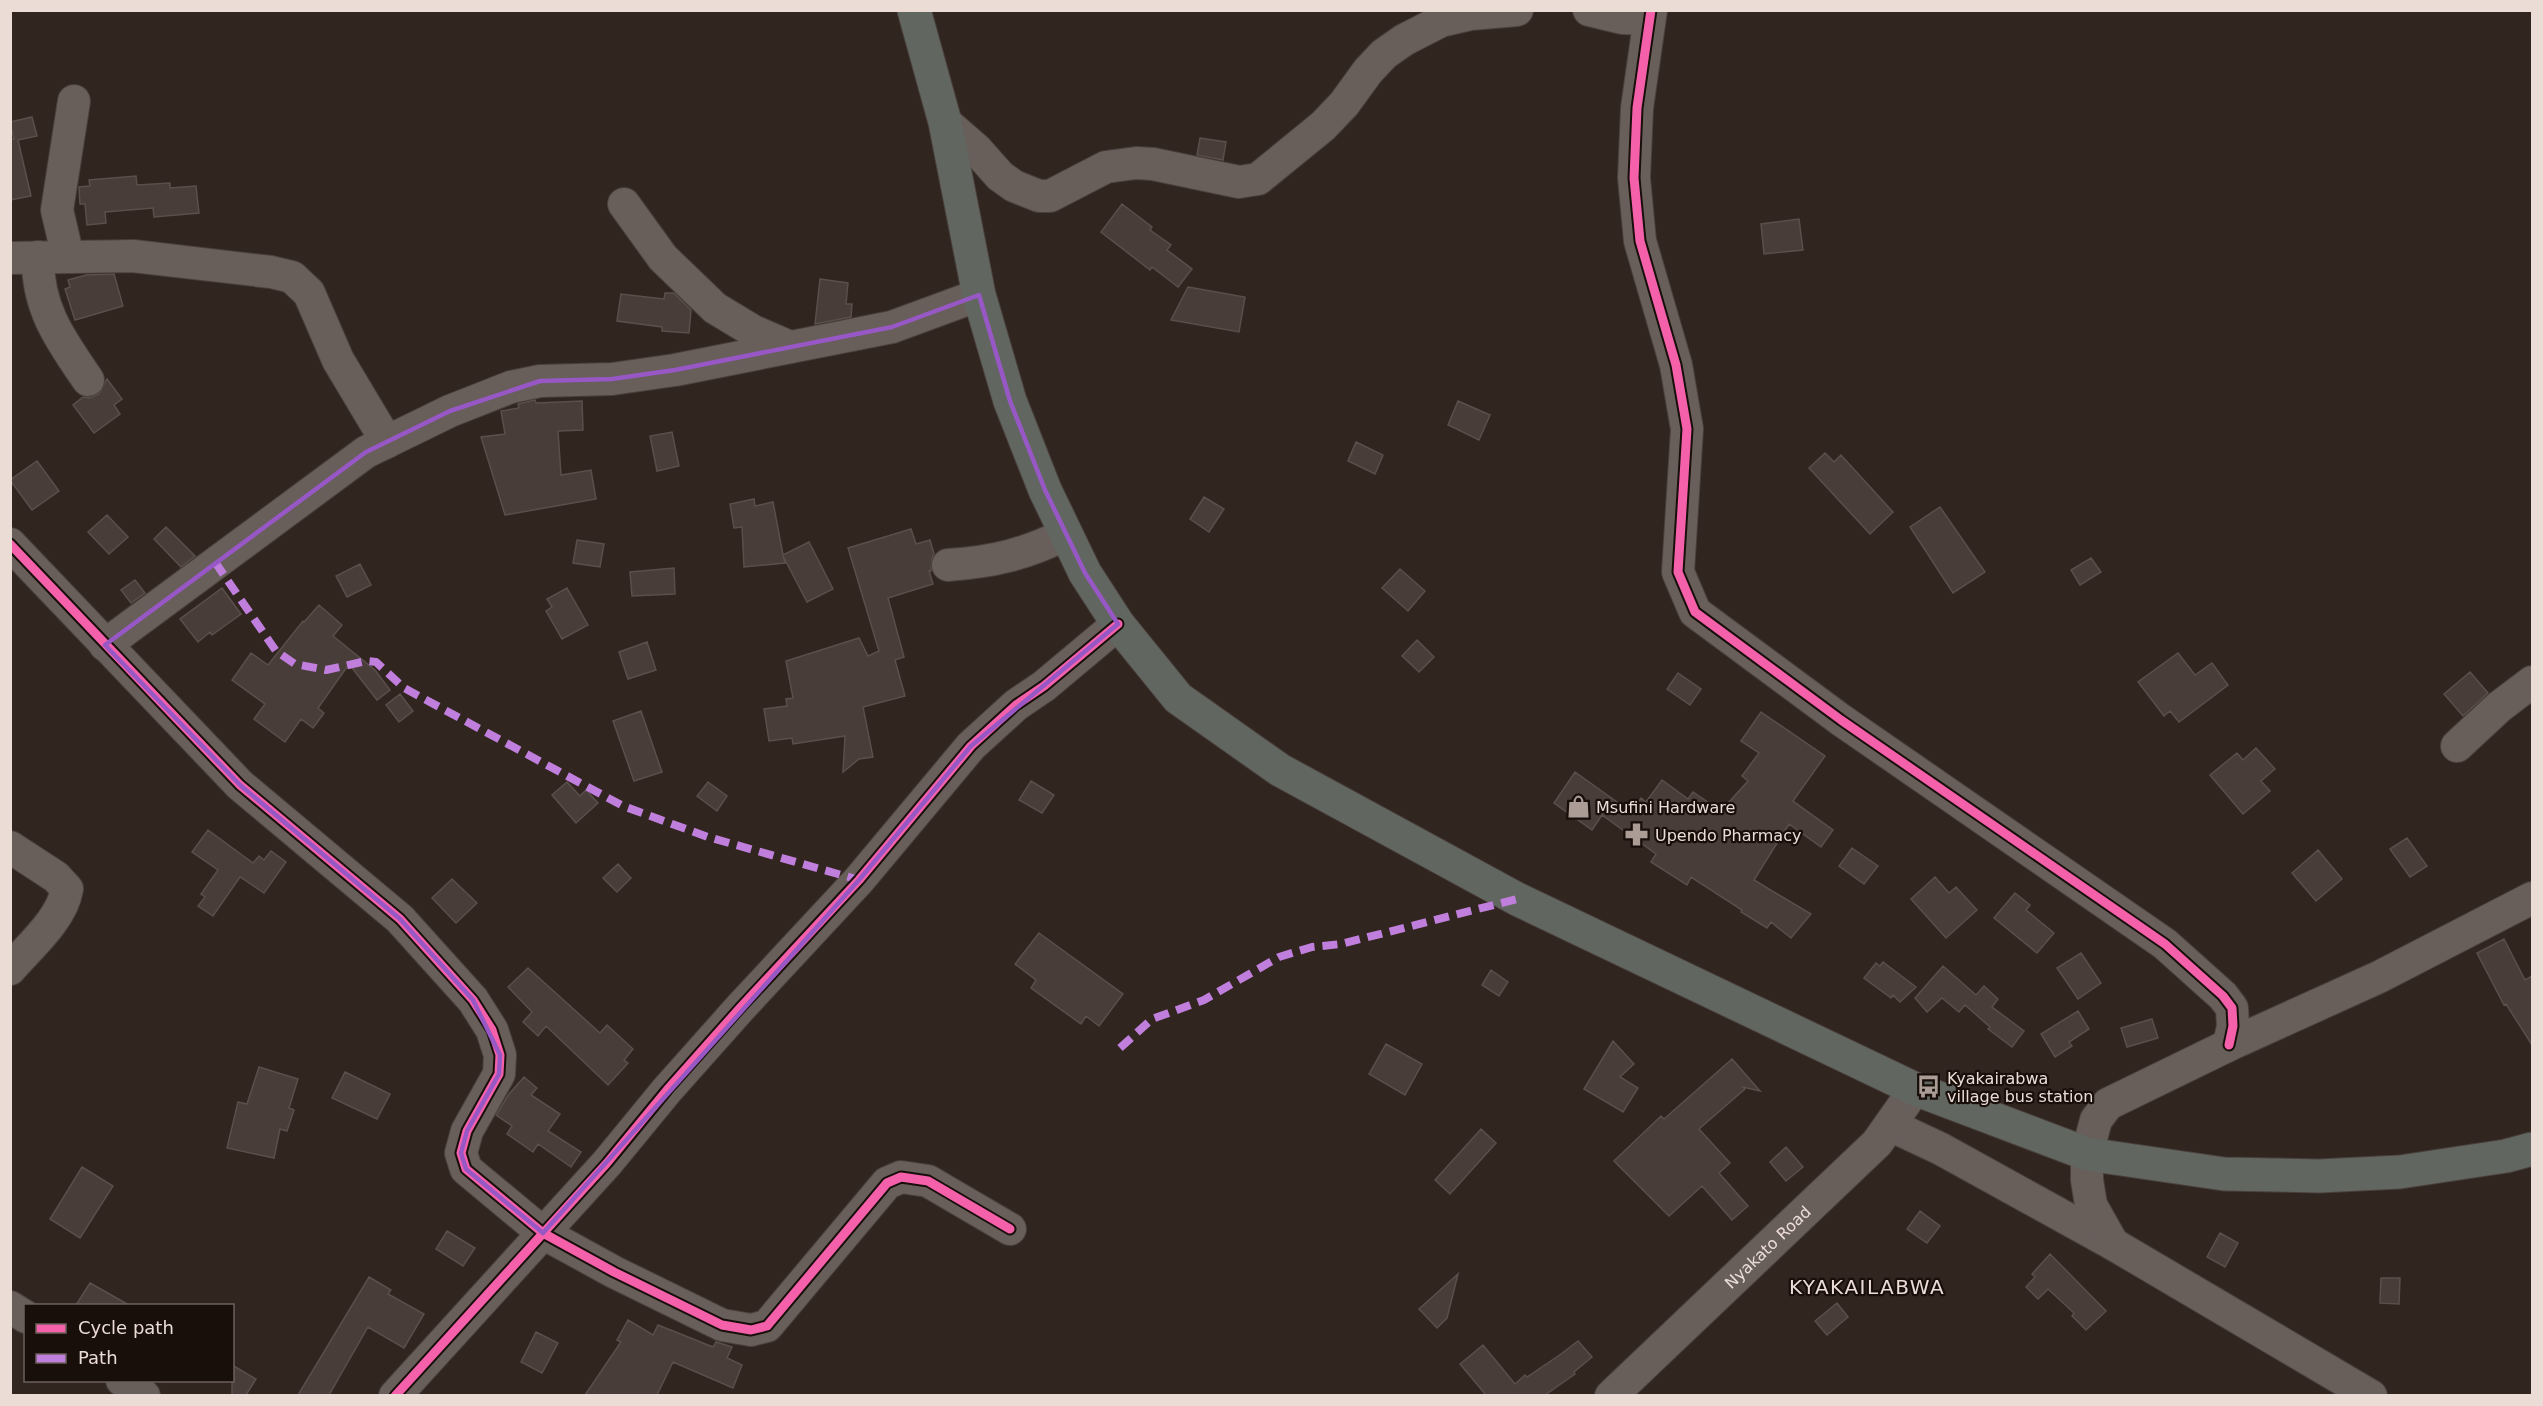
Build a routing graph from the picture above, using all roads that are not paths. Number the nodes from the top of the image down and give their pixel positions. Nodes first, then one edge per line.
1 (914, 10) edge
2 (1516, 10) edge
3 (1589, 10) edge
4 (1650, 15) edge
5 (74, 101) dead end
6 (945, 122) junction
7 (624, 204) dead end
8 (39, 257) edge
9 (979, 296) junction
10 (790, 347) junction
11 (88, 380) dead end
12 (387, 442) junction
13 (1066, 534) junction
14 (10, 544) edge
15 (948, 565) dead end
16 (1118, 624) junction
17 (105, 645) junction
18 (2532, 682) edge
19 (2457, 746) dead end
20 (10, 847) edge
21 (2532, 898) edge
22 (10, 969) edge
23 (2229, 1045) junction
24 (1915, 1089) junction
25 (1890, 1125) junction
26 (2532, 1149) edge
27 (2087, 1154) junction
28 (1010, 1229) dead end
29 (543, 1233) junction
30 (2113, 1244) junction
31 (10, 1307) edge
32 (24, 1316) edge
33 (125, 1382) edge
34 (144, 1395) edge
35 (395, 1395) edge
36 (1611, 1395) edge
37 (2371, 1395) edge

1 - 6 highway
2 - 6 street
3 - 4 street
4 - 23 street
5 - 8 street
6 - 9 highway
7 - 10 street
8 - 11 street
8 - 12 street
9 - 10 street
9 - 13 highway
10 - 12 street
12 - 17 street
13 - 15 street
13 - 16 highway
14 - 17 street
16 - 24 highway
16 - 29 street
17 - 29 street
18 - 19 street
20 - 22 street
21 - 23 street
23 - 27 street
24 - 25 street, Nyakato Road
24 - 27 highway
25 - 30 street
25 - 36 street, Nyakato Road
26 - 27 highway
27 - 30 street
28 - 29 street
29 - 35 street
30 - 37 street
31 - 32 street
33 - 34 street

